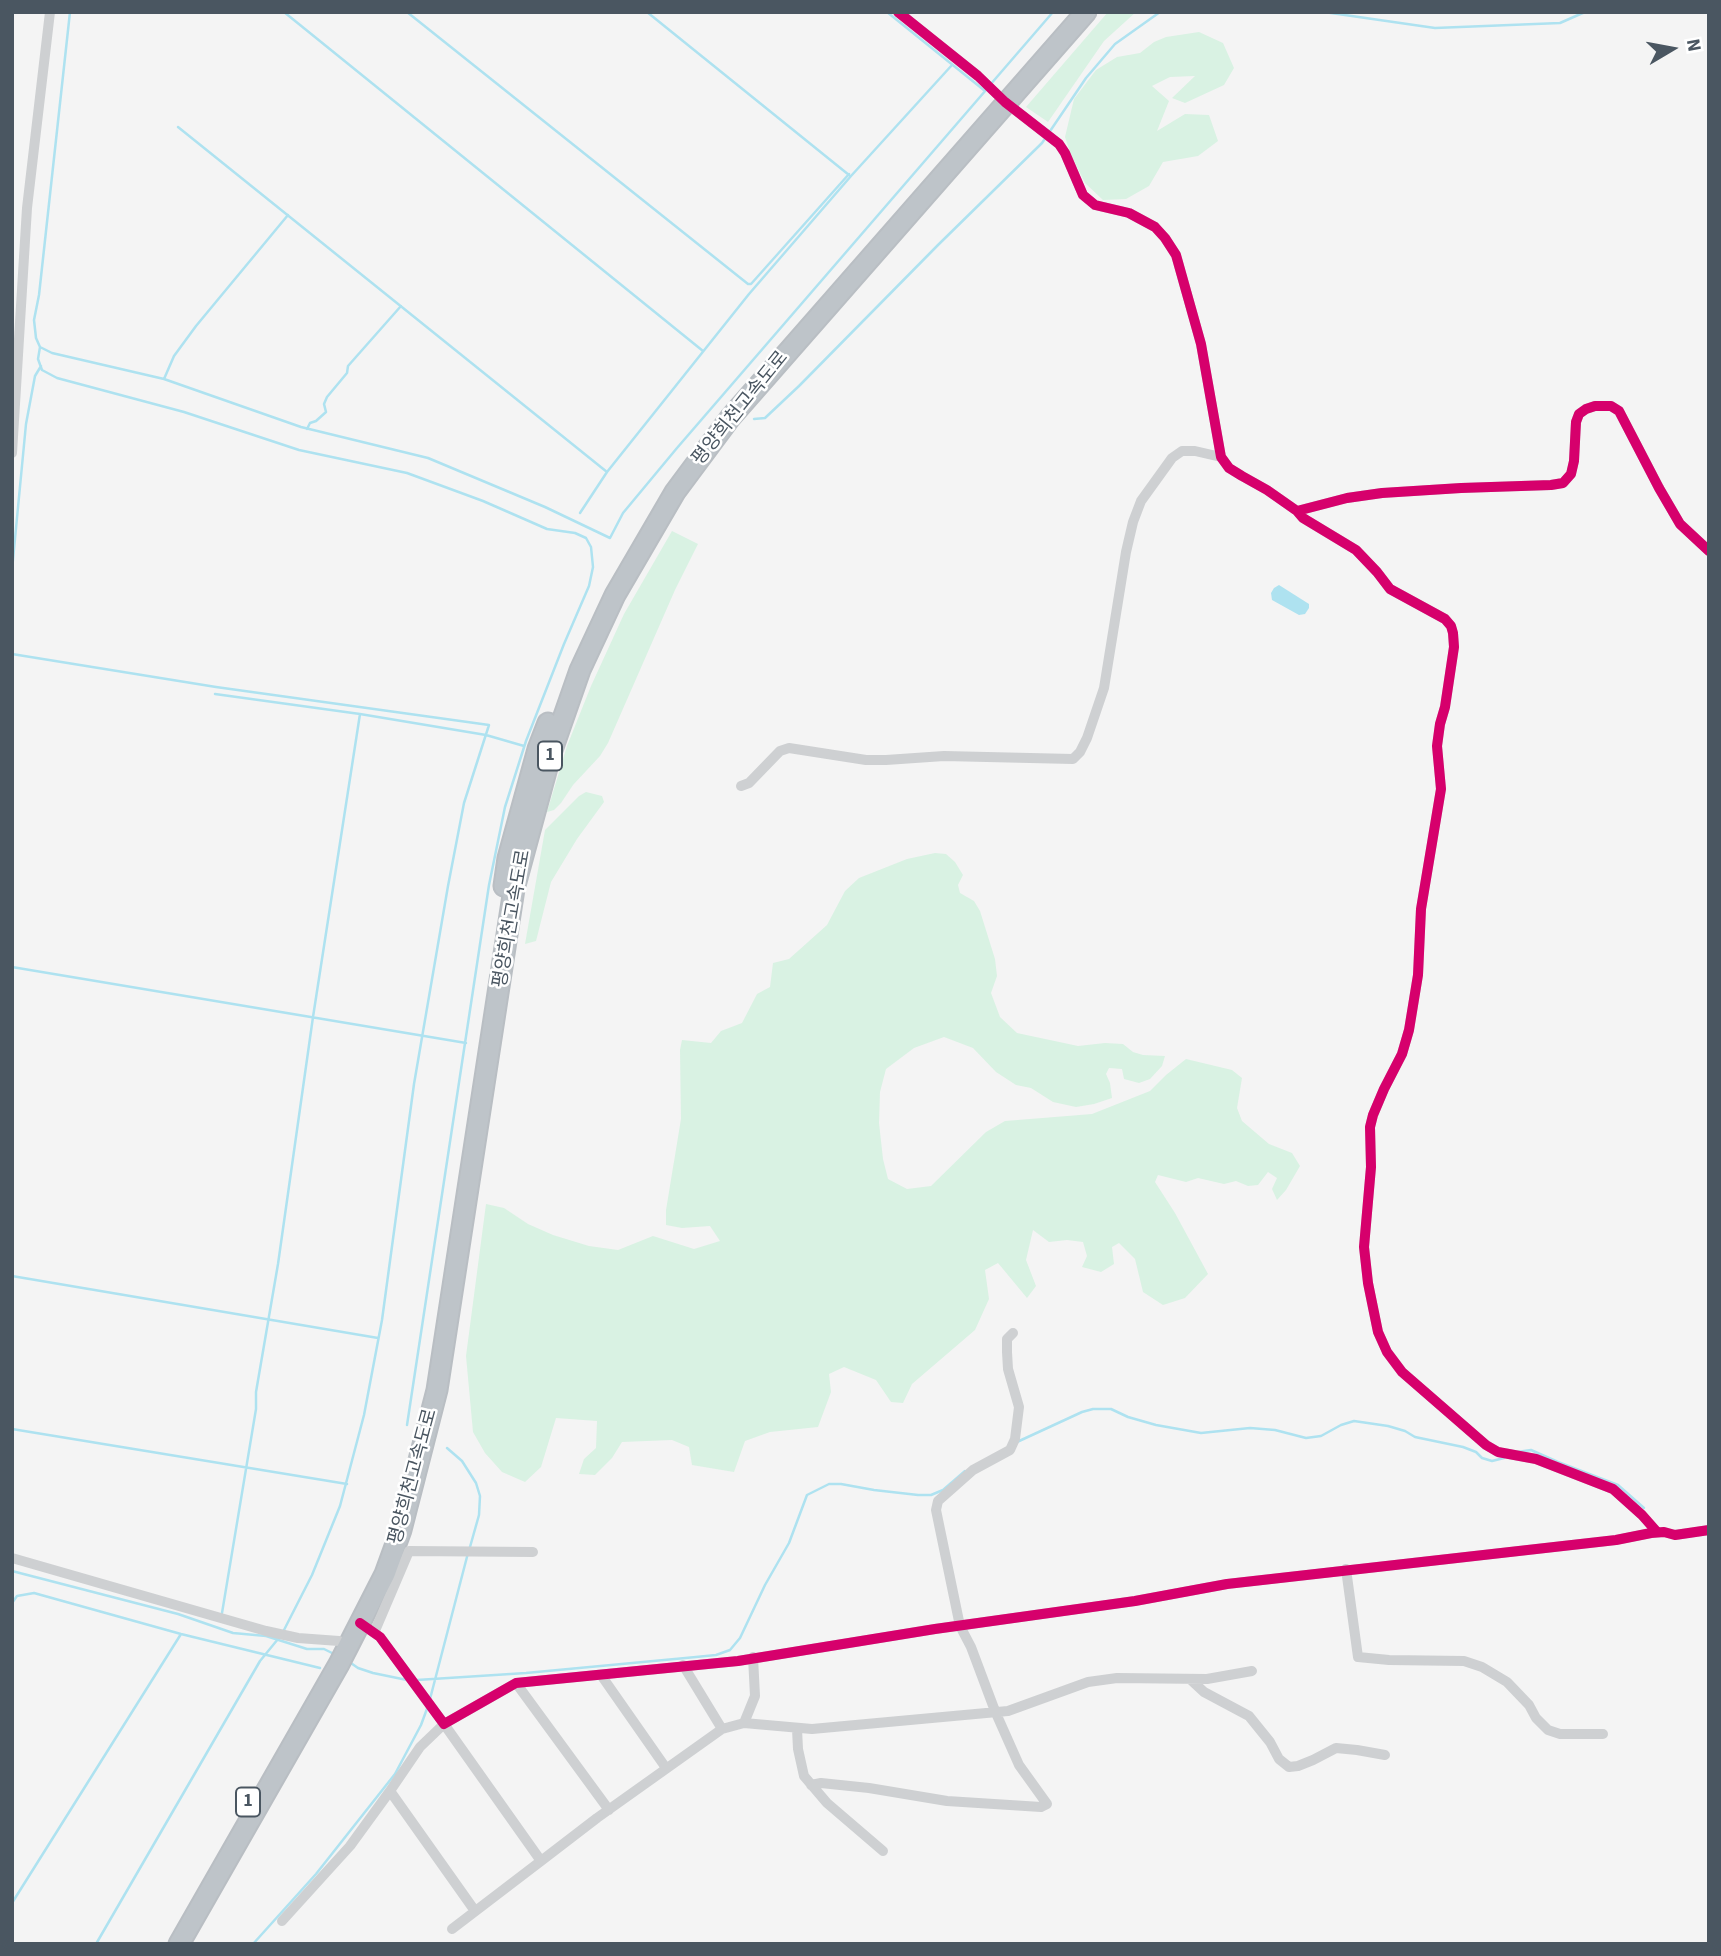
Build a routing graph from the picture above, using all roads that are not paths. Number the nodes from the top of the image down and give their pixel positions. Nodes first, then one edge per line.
1 (50, 12) edge
2 (898, 12) edge
3 (1068, 12) edge
4 (1086, 12) edge
5 (1001, 99) junction
6 (12, 453) edge
7 (1221, 457) junction
8 (1297, 511) junction
9 (1709, 551) edge
10 (741, 786) dead end
11 (1013, 1333) dead end
12 (1709, 1530) edge
13 (1657, 1532) junction
14 (533, 1552) dead end
15 (12, 1558) edge
16 (1346, 1569) junction
17 (960, 1626) junction
18 (367, 1628) junction
19 (338, 1653) junction
20 (752, 1657) junction
21 (683, 1665) junction
22 (1252, 1671) dead end
23 (601, 1675) junction
24 (1190, 1678) junction
25 (516, 1684) junction
26 (995, 1711) junction
27 (744, 1723) junction
28 (444, 1724) junction
29 (797, 1728) junction
30 (722, 1729) junction
31 (1603, 1734) dead end
32 (1385, 1755) dead end
33 (666, 1768) junction
34 (811, 1785) junction
35 (390, 1791) junction
36 (609, 1810) junction
37 (883, 1851) dead end
38 (541, 1861) junction
39 (475, 1911) junction
40 (282, 1921) dead end
41 (452, 1929) dead end
42 (165, 1944) edge
43 (179, 1944) edge

1 - 6 street
2 - 5 street
3 - 5 highway, 평양희천고속도로 / 1
4 - 5 highway, 평양희천고속도로 / 1
5 - 7 street
5 - 18 highway, 평양희천고속도로 / 1
5 - 19 highway, 평양희천고속도로 / 1
7 - 8 street
7 - 10 street
8 - 9 street
8 - 13 street
11 - 17 street
12 - 13 street
13 - 16 street
14 - 18 street
15 - 19 street
16 - 17 street
16 - 31 street
17 - 20 street
17 - 26 street
18 - 19 highway, 평양희천고속도로 / 1
18 - 28 street
19 - 42 highway, 평양희천고속도로 / 1
19 - 43 highway, 평양희천고속도로 / 1
20 - 21 street
20 - 27 street
21 - 23 street
21 - 30 street
22 - 24 street
23 - 25 street
23 - 33 street
24 - 26 street
24 - 32 street
25 - 28 street
25 - 36 street
26 - 29 street
26 - 34 street
27 - 29 street
27 - 30 street
28 - 35 street
28 - 38 street
29 - 34 street
30 - 33 street
33 - 36 street
34 - 37 street
35 - 39 street
35 - 40 street
36 - 38 street
38 - 39 street
39 - 41 street

